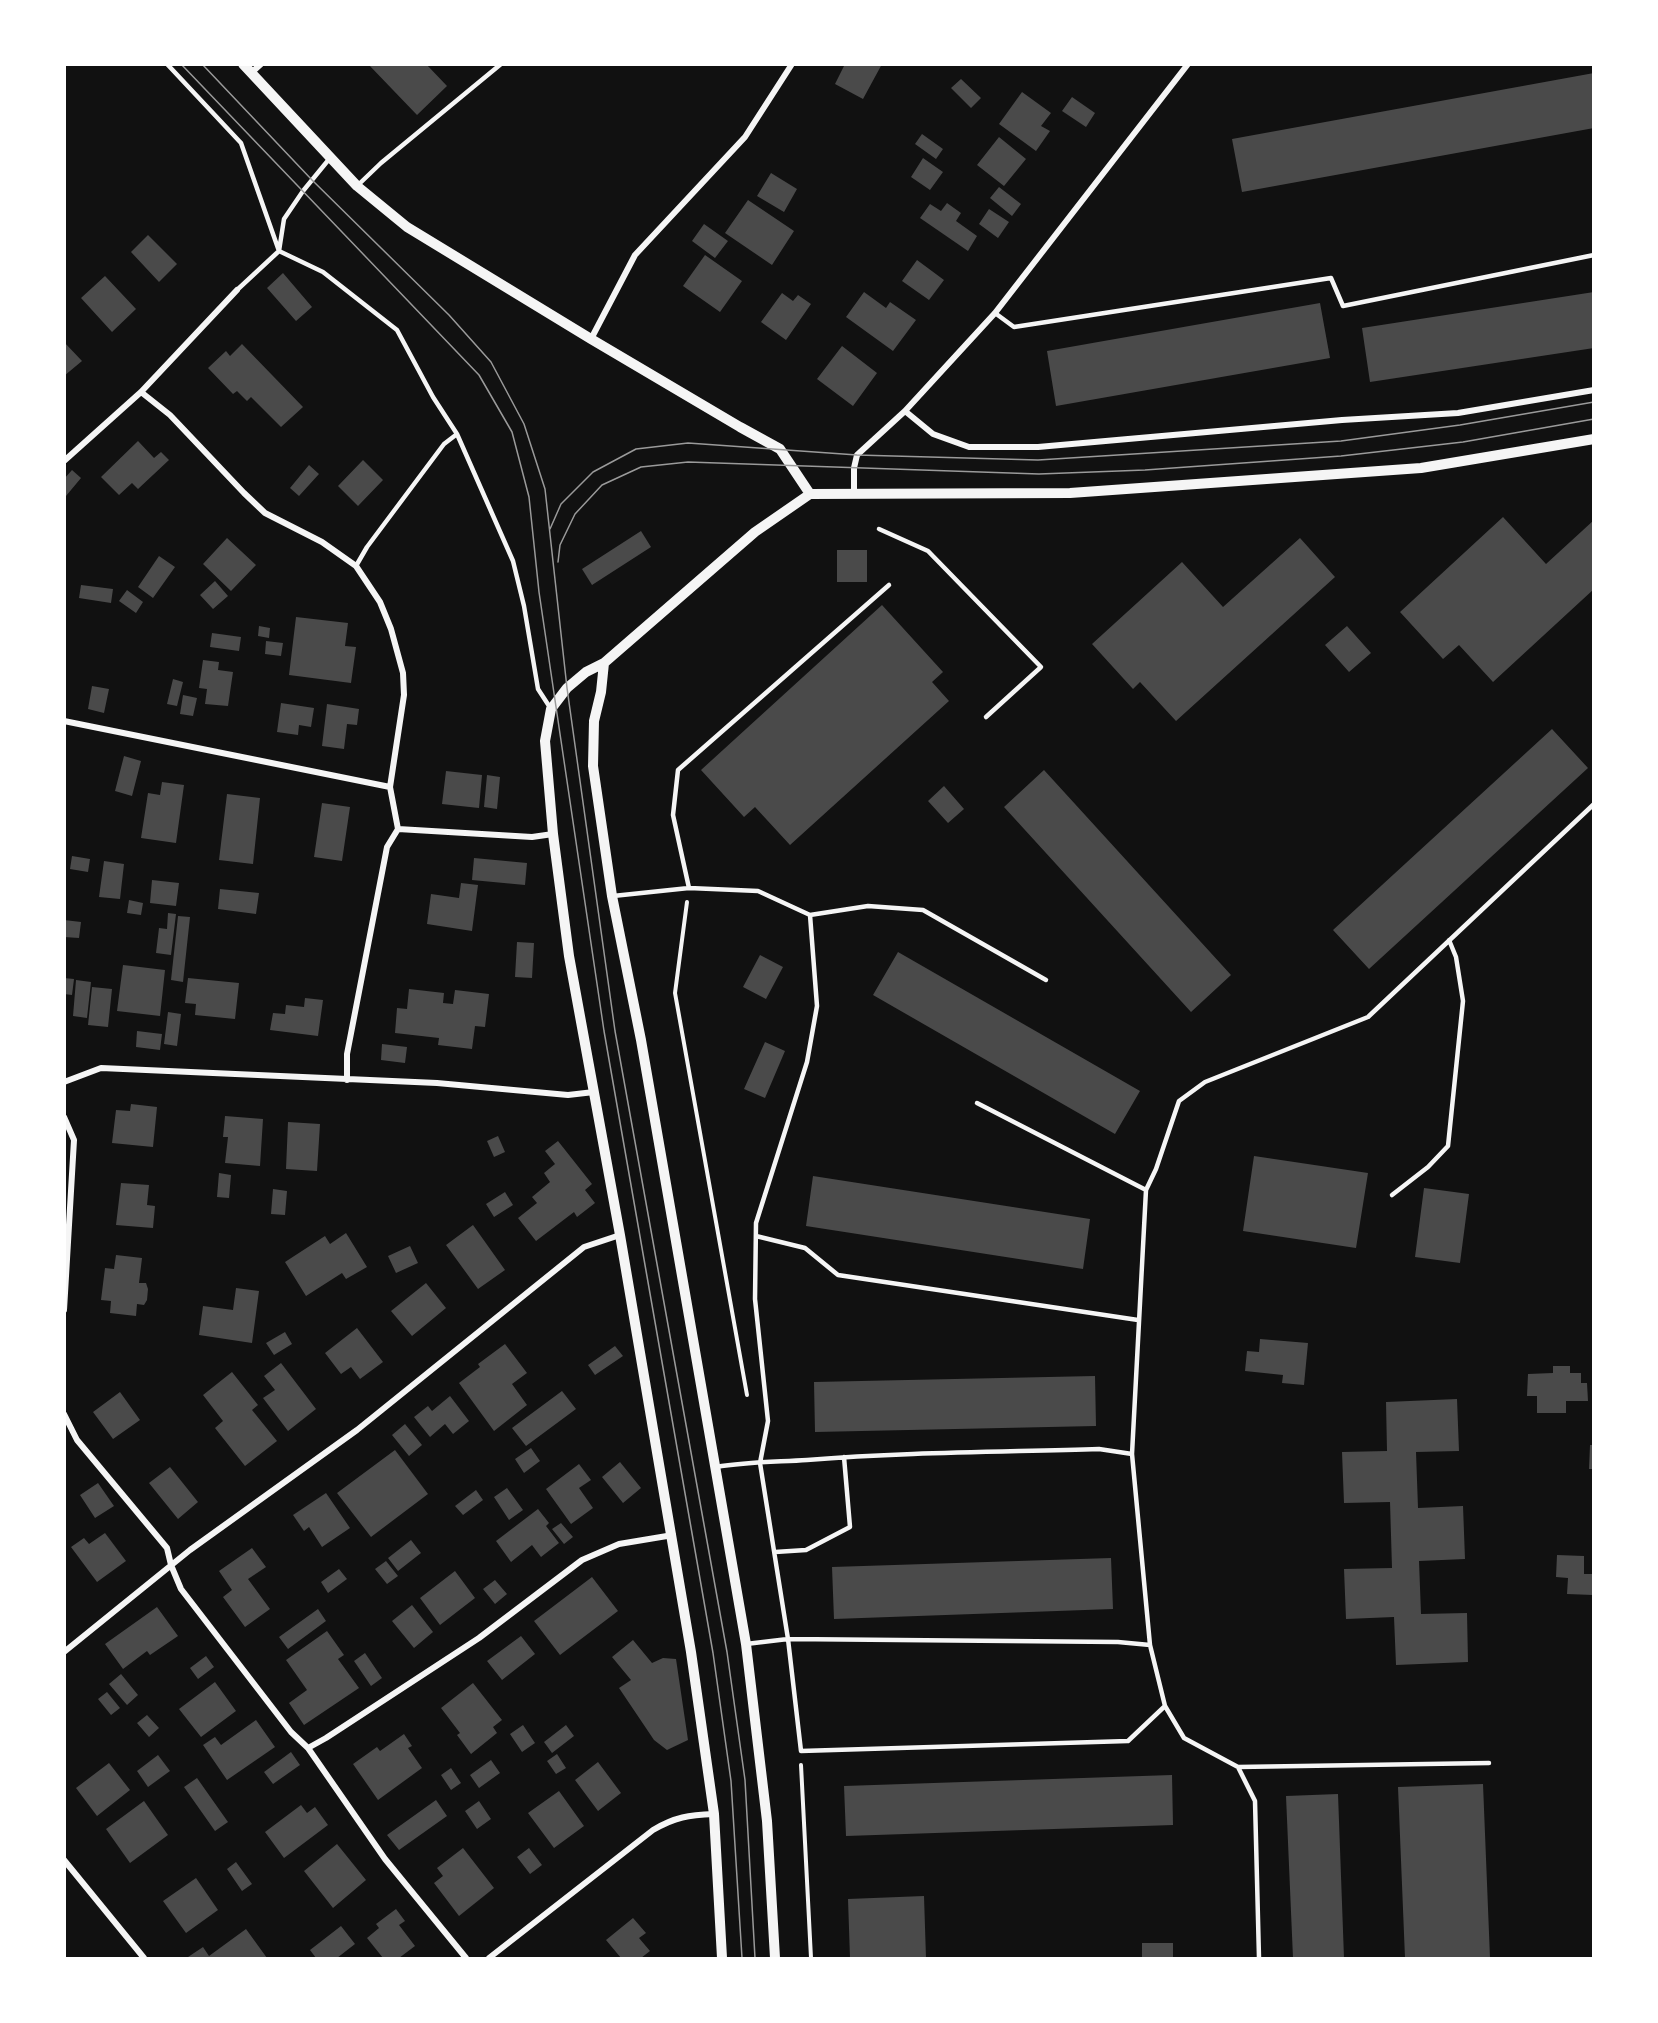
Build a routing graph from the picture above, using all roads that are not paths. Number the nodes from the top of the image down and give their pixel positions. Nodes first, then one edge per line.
1 (167, 64) edge
2 (261, 64) edge
3 (501, 64) edge
4 (792, 64) edge
5 (1188, 64) edge
6 (247, 69) edge
7 (330, 158) junction
8 (357, 186) junction
9 (279, 251) junction
10 (1593, 255) edge
11 (237, 290) joint
12 (995, 313) junction
13 (591, 339) junction
14 (1593, 390) edge
15 (141, 392) junction
16 (905, 411) junction
17 (457, 434) junction
18 (1593, 439) edge
19 (64, 461) edge
20 (854, 492) junction
21 (810, 494) junction
22 (879, 529) dead end
23 (356, 566) junction
24 (889, 585) dead end
25 (604, 663) junction
26 (551, 709) junction
27 (986, 717) dead end
28 (64, 721) edge
29 (390, 787) junction
30 (1593, 804) edge
31 (398, 829) junction
32 (553, 834) junction
33 (689, 888) junction
34 (612, 896) junction
35 (810, 915) junction
36 (1449, 940) junction
37 (1046, 980) dead end
38 (347, 1080) junction
39 (64, 1082) edge
40 (595, 1092) junction
41 (977, 1103) dead end
42 (64, 1117) edge
43 (1146, 1190) junction
44 (1392, 1195) dead end
45 (620, 1235) junction
46 (756, 1236) junction
47 (64, 1310) edge
48 (1138, 1320) junction
49 (64, 1414) edge
50 (1132, 1454) junction
51 (844, 1457) junction
52 (760, 1463) junction
53 (715, 1467) junction
54 (672, 1535) junction
55 (775, 1552) junction
56 (171, 1565) junction
57 (788, 1639) junction
58 (746, 1644) junction
59 (1150, 1645) junction
60 (64, 1652) edge
61 (1165, 1706) junction
62 (308, 1748) junction
63 (1489, 1763) dead end
64 (1238, 1767) junction
65 (714, 1814) junction
66 (64, 1860) edge
67 (144, 1959) edge
68 (466, 1959) edge
69 (489, 1959) edge
70 (722, 1959) edge
71 (775, 1959) edge
72 (1259, 1959) edge

1 - 9 lane
2 - 6 street
3 - 8 lane
4 - 13 street
5 - 12 street
6 - 7 street
7 - 8 street
7 - 9 lane
8 - 13 street
9 - 11 lane
9 - 17 lane
10 - 12 lane
11 - 15 street
12 - 16 street
13 - 21 street
14 - 16 street
15 - 19 street
15 - 23 street
16 - 20 street
17 - 23 lane
17 - 26 lane
18 - 20 street
20 - 21 street
21 - 25 street
22 - 27 lane
23 - 29 street
24 - 33 lane
25 - 26 street
25 - 34 street
26 - 32 street
28 - 29 street
29 - 31 street
30 - 36 lane
31 - 32 street
31 - 38 street
32 - 40 street
33 - 34 lane
33 - 35 lane
34 - 53 street
35 - 37 lane
35 - 46 lane
36 - 43 lane
36 - 44 lane
38 - 39 street
38 - 40 street
40 - 45 street
41 - 43 lane
42 - 47 street
43 - 48 lane
45 - 54 street
45 - 56 street
46 - 48 lane
46 - 52 lane
48 - 50 lane
49 - 56 street
50 - 51 lane
50 - 59 lane
51 - 52 lane
51 - 55 lane
52 - 53 lane
52 - 55 lane
53 - 58 street
54 - 62 street
54 - 65 street
55 - 57 lane
56 - 60 street
56 - 62 street
57 - 58 lane
57 - 59 lane
57 - 61 lane
58 - 71 street
59 - 61 lane
61 - 64 lane
62 - 68 street
63 - 64 lane
64 - 72 lane
65 - 69 street
65 - 70 street
66 - 67 street

